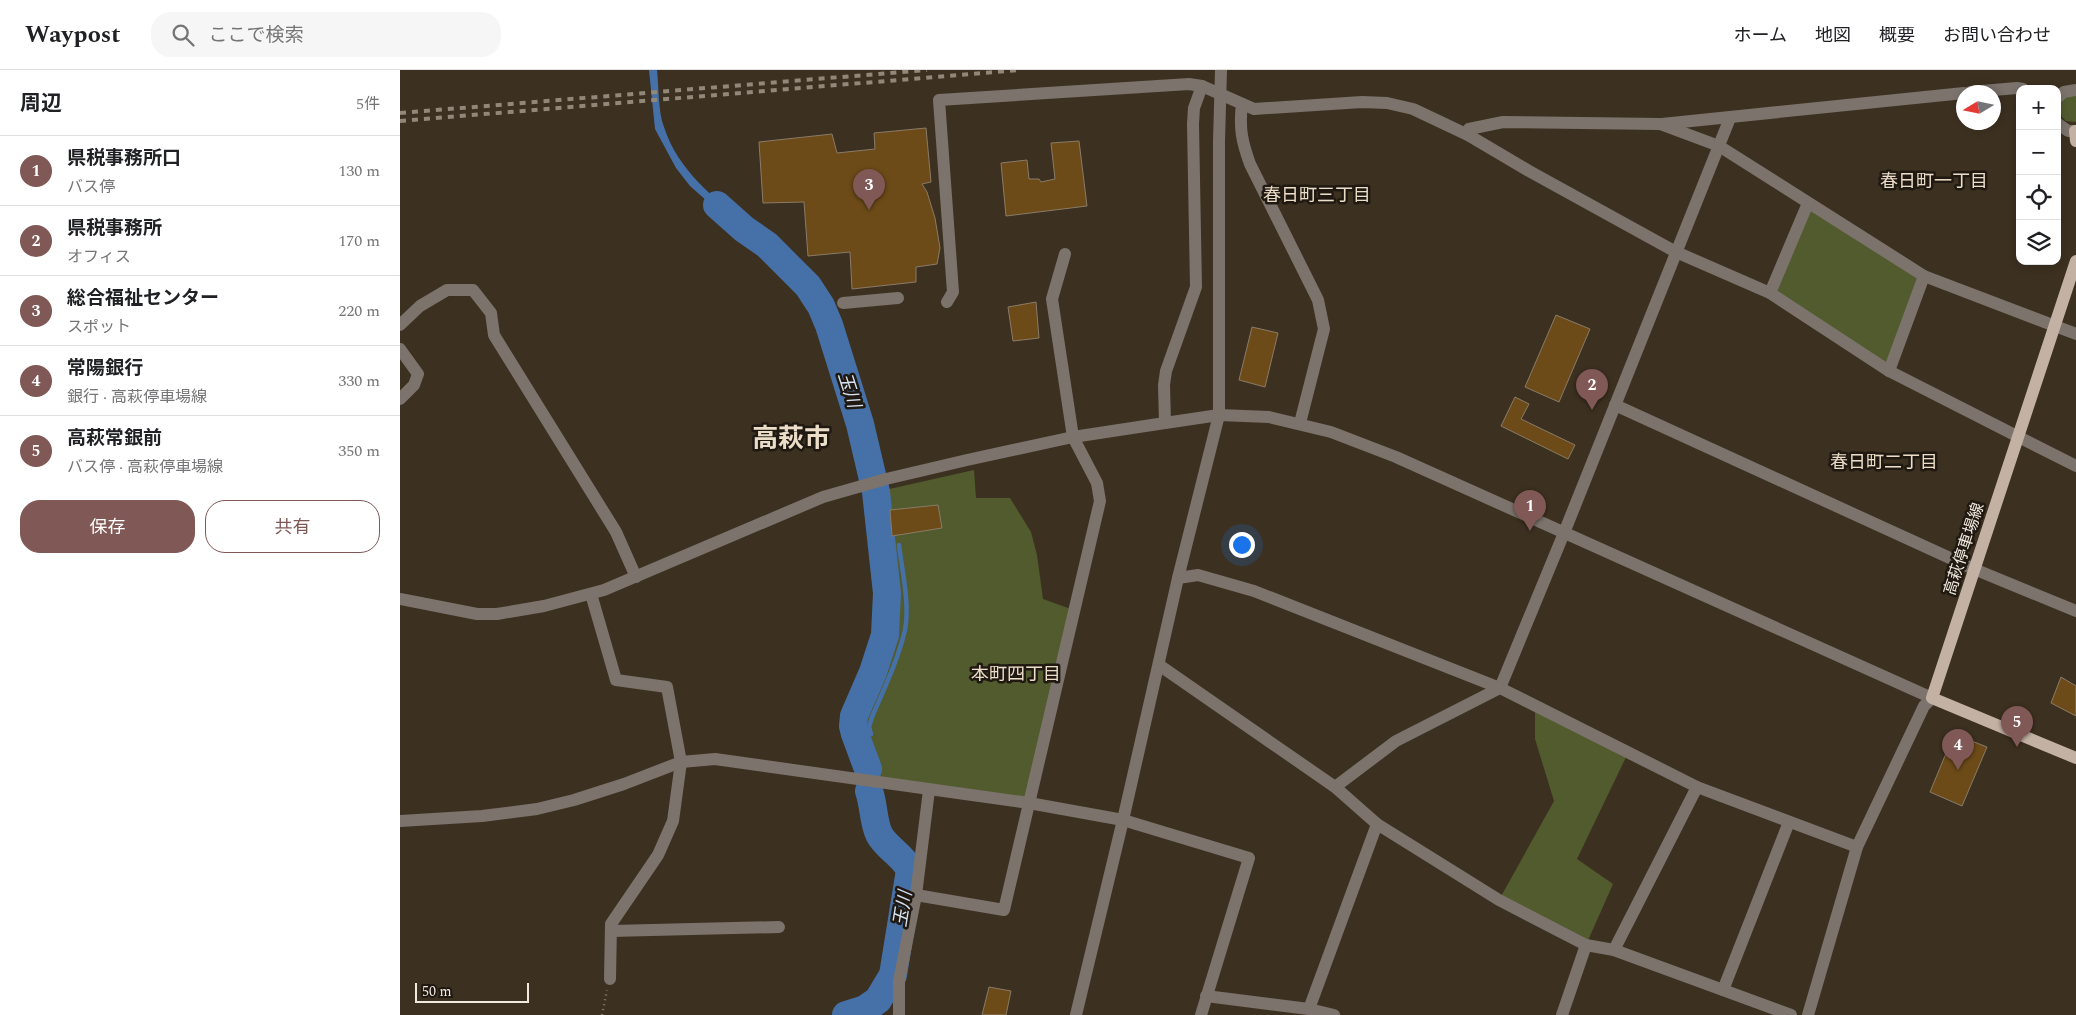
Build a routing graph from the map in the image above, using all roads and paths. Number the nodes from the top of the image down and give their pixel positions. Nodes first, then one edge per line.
1 (1221, 70) edge
2 (1202, 86) junction
3 (2016, 88) edge
4 (2001, 89) edge
5 (2076, 90) edge
6 (1956, 94) edge
7 (2061, 94) edge
8 (1242, 104) junction
9 (1730, 118) junction
10 (1660, 124) junction
11 (2061, 126) edge
12 (1468, 134) junction
13 (2076, 135) edge
14 (1719, 146) junction
15 (1808, 203) junction
16 (1676, 252) junction
17 (1065, 254) dead end
18 (2076, 261) edge
19 (1924, 276) junction
20 (1770, 293) junction
21 (898, 298) dead end
22 (947, 302) dead end
23 (843, 303) dead end
24 (400, 325) edge
25 (2055, 326) junction
26 (2076, 334) edge
27 (400, 349) edge
28 (1888, 371) junction
29 (400, 398) edge
30 (1615, 405) junction
31 (1219, 415) junction
32 (1165, 422) junction
33 (1300, 423) junction
34 (1073, 437) junction
35 (2017, 438) junction
36 (2076, 466) edge
37 (1564, 534) junction
38 (1974, 569) junction
39 (636, 577) junction
40 (1178, 578) junction
41 (591, 594) junction
42 (400, 599) edge
43 (2076, 612) edge
44 (1159, 665) junction
45 (1500, 688) junction
46 (1932, 698) junction
47 (2076, 758) edge
48 (680, 762) junction
49 (1335, 787) junction
50 (1697, 787) junction
51 (929, 790) junction
52 (1029, 803) junction
53 (1123, 820) junction
54 (400, 821) edge
55 (1789, 822) junction
56 (1377, 824) junction
57 (1857, 848) junction
58 (916, 895) junction
59 (779, 927) dead end
60 (611, 931) junction
61 (1586, 945) junction
62 (1614, 950) junction
63 (610, 979) joint
64 (1723, 990) junction
65 (1206, 996) junction
66 (1310, 1009) junction
67 (602, 1015) edge
68 (899, 1015) edge
69 (1076, 1015) edge
70 (1200, 1015) edge
71 (1334, 1015) edge
72 (1562, 1015) edge
73 (1791, 1015) edge
74 (1808, 1015) edge

1 - 31 street, bridge
2 - 8 street
2 - 22 street
2 - 32 street
3 - 4 street
5 - 7 street
6 - 9 street
8 - 12 street
8 - 33 street
9 - 10 street
9 - 14 street
10 - 12 street
10 - 14 street
11 - 13 street
12 - 16 street
14 - 15 street
14 - 16 street
15 - 19 street
15 - 20 street
16 - 20 street
16 - 30 street
17 - 34 street
18 - 25 main road, 高萩停車場線
19 - 25 street
19 - 28 street
20 - 28 street
21 - 23 street
24 - 39 street
25 - 26 street
25 - 35 main road, 高萩停車場線
27 - 29 street
28 - 35 street
30 - 37 street
30 - 38 street
31 - 32 street
31 - 33 street
31 - 40 street
32 - 34 street
33 - 37 street
34 - 39 street
34 - 52 street
35 - 36 street
35 - 38 main road, 高萩停車場線
37 - 45 street
37 - 46 street
38 - 43 street
38 - 46 main road, 高萩停車場線
39 - 41 street
40 - 44 street
40 - 45 street
41 - 42 street
41 - 48 street
44 - 49 street
44 - 53 street
45 - 49 street
45 - 50 street
46 - 47 main road
46 - 57 street
48 - 51 street
48 - 54 street
48 - 60 street
49 - 56 street
50 - 55 street
50 - 62 street
51 - 52 street
51 - 58 street
52 - 53 street
52 - 58 street
53 - 65 street
53 - 69 street
55 - 57 street
55 - 64 street
56 - 61 street
56 - 66 street
57 - 74 street
58 - 68 street
59 - 60 street
60 - 63 street
61 - 62 street
61 - 72 street
62 - 64 street
63 - 67 path
64 - 73 street
65 - 66 street
65 - 70 street
66 - 71 street

